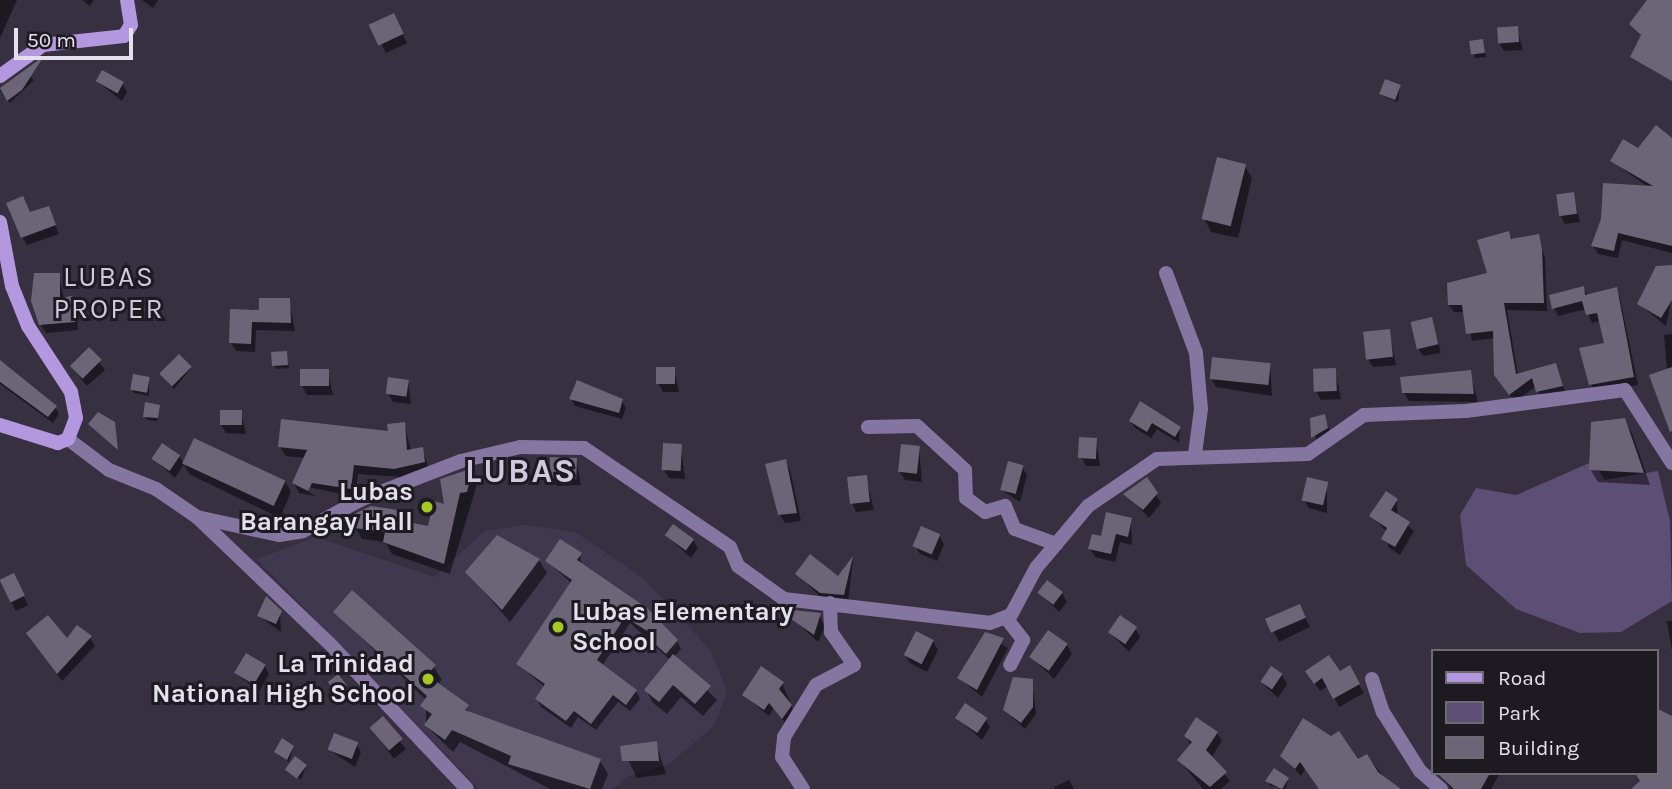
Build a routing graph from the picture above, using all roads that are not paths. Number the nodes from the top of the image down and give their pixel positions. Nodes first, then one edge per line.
1 (127, 0) edge
2 (0, 76) edge
3 (0, 222) edge
4 (1166, 273) dead end
5 (0, 425) edge
6 (868, 427) dead end
7 (68, 439) junction
8 (1195, 454) junction
9 (1672, 463) edge
10 (197, 517) junction
11 (1056, 544) junction
12 (830, 603) junction
13 (1006, 618) junction
14 (1010, 665) dead end
15 (1372, 679) dead end
16 (467, 789) edge
17 (803, 789) edge
18 (1441, 789) edge

1 - 2 main road
3 - 7 main road
4 - 8 street
5 - 7 main road
6 - 11 street
7 - 10 street
8 - 9 street
8 - 11 street
10 - 12 street
10 - 16 street
11 - 13 street
12 - 13 street
12 - 17 street
13 - 14 street
15 - 18 street

